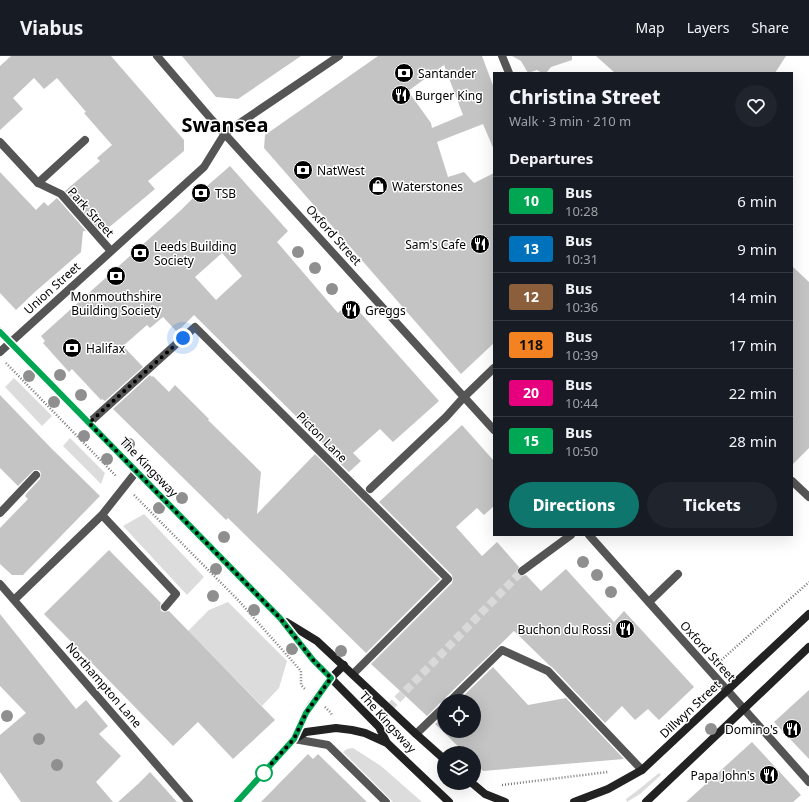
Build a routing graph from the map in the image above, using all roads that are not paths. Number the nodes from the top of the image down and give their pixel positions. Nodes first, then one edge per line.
1 (157, 56) edge
2 (339, 56) edge
3 (502, 56) edge
4 (509, 72) edge
5 (225, 133) junction
6 (85, 140) dead end
7 (0, 142) edge
8 (38, 183) junction
9 (110, 251) junction
10 (0, 332) edge
11 (11, 343) junction
12 (0, 352) edge
13 (493, 369) edge
14 (464, 397) junction
15 (89, 423) junction
16 (493, 429) edge
17 (136, 472) junction
18 (36, 475) dead end
19 (793, 482) edge
20 (370, 488) dead end
21 (809, 497) edge
22 (0, 513) edge
23 (102, 515) junction
24 (570, 536) edge
25 (590, 536) edge
26 (522, 571) tunnel mouth
27 (678, 574) dead end
28 (0, 584) edge
29 (14, 600) junction
30 (649, 602) junction
31 (165, 607) dead end
32 (809, 614) edge
33 (280, 618) junction
34 (809, 648) edge
35 (344, 666) junction
36 (353, 674) junction
37 (331, 678) junction
38 (727, 690) junction
39 (457, 694) edge
40 (744, 709) junction
41 (437, 714) edge
42 (416, 734) junction
43 (294, 739) junction
44 (387, 743) junction
45 (437, 753) edge
46 (642, 770) junction
47 (808, 778) edge
48 (480, 790) edge
49 (189, 802) edge
50 (237, 802) edge
51 (386, 802) edge
52 (449, 802) edge
53 (505, 802) edge
54 (574, 802) edge
55 (646, 802) edge

1 - 5 street, Oxford Street
2 - 5 street
3 - 4 street
5 - 9 street, Union Street
5 - 14 street, Oxford Street
6 - 8 street
7 - 8 street, Park Street
8 - 9 street, Park Street
9 - 11 street, Union Street
10 - 11 street, The Kingsway
11 - 12 street, Union Street
11 - 15 street, The Kingsway
13 - 14 street
14 - 16 street, Oxford Street
14 - 20 street
15 - 17 street, The Kingsway
15 - 36 street, Picton Lane
17 - 23 street
17 - 33 street, The Kingsway
18 - 22 street
19 - 21 street
23 - 29 street
23 - 31 street
24 - 26 street
25 - 30 street, Oxford Street
27 - 30 street
28 - 29 street, Northampton Lane
29 - 49 street, Northampton Lane
30 - 38 street, Oxford Street
32 - 38 street, Dillwyn Street
33 - 35 street, The Kingsway
33 - 37 street, The Kingsway
34 - 40 street
35 - 36 street, The Kingsway
35 - 37 street
36 - 42 street, The Kingsway
37 - 43 street
37 - 44 street, The Kingsway
38 - 40 street, Oxford Street
38 - 46 street, Dillwyn Street
39 - 46 street
40 - 47 street, Oxford Street
40 - 55 street
41 - 42 street
42 - 45 street, The Kingsway
43 - 44 street
43 - 50 street
43 - 51 street
44 - 52 street, The Kingsway
46 - 54 street, Dillwyn Street
48 - 53 street

